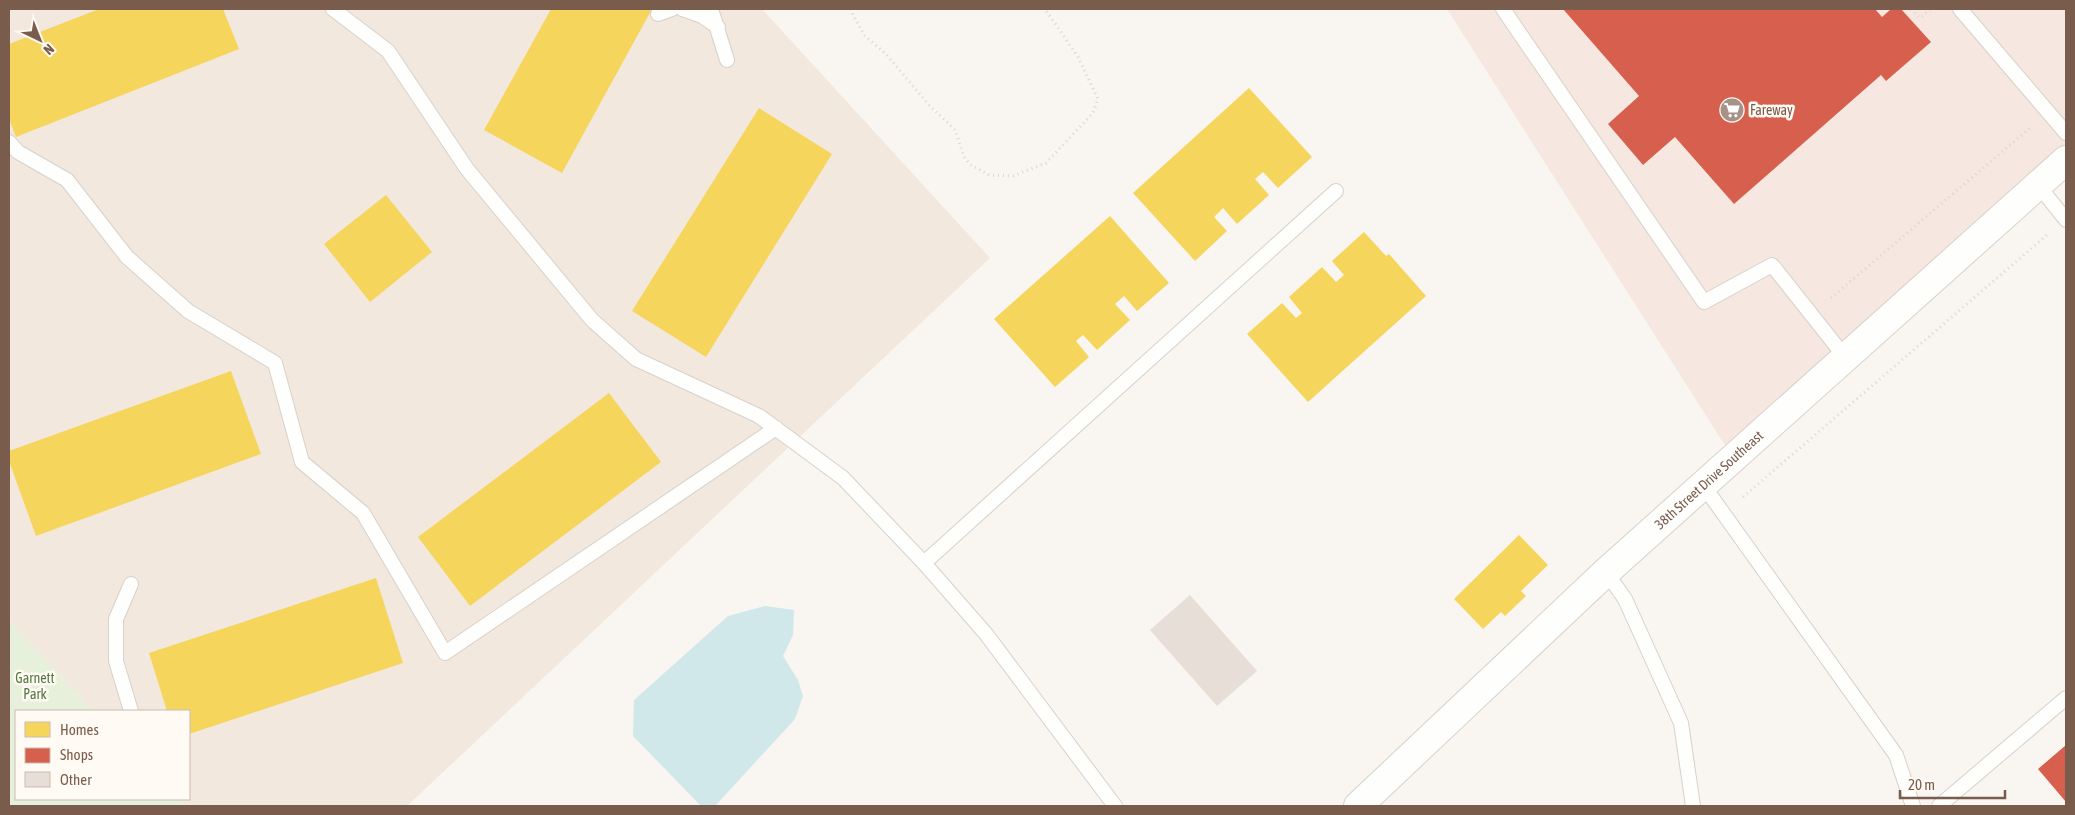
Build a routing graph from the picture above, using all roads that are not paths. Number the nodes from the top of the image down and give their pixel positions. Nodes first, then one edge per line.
1 (333, 9) edge
2 (682, 9) edge
3 (711, 9) edge
4 (1503, 9) edge
5 (1960, 9) edge
6 (718, 27) junction
7 (726, 60) dead end
8 (2066, 133) edge
9 (9, 142) edge
10 (2066, 160) edge
11 (2038, 185) junction
12 (1336, 191) dead end
13 (2066, 219) edge
14 (1845, 357) junction
15 (776, 428) junction
16 (1703, 485) junction
17 (924, 563) junction
18 (1606, 572) junction
19 (131, 584) dead end
20 (2066, 698) edge
21 (131, 710) edge
22 (1115, 806) edge
23 (1358, 806) edge
24 (1693, 806) edge
25 (1913, 806) edge
26 (1939, 806) edge

1 - 15 lane
2 - 6 lane
3 - 6 lane
4 - 14 lane
5 - 8 lane
6 - 7 lane
9 - 15 lane
10 - 11 street, 38th Street Drive Southeast
11 - 13 lane
11 - 14 street, 38th Street Drive Southeast
12 - 17 lane
14 - 16 street, 38th Street Drive Southeast
15 - 17 lane
16 - 18 street, 38th Street Drive Southeast
16 - 25 lane
17 - 22 lane
18 - 23 street, 38th Street Drive Southeast
18 - 24 lane
19 - 21 lane
20 - 26 lane

